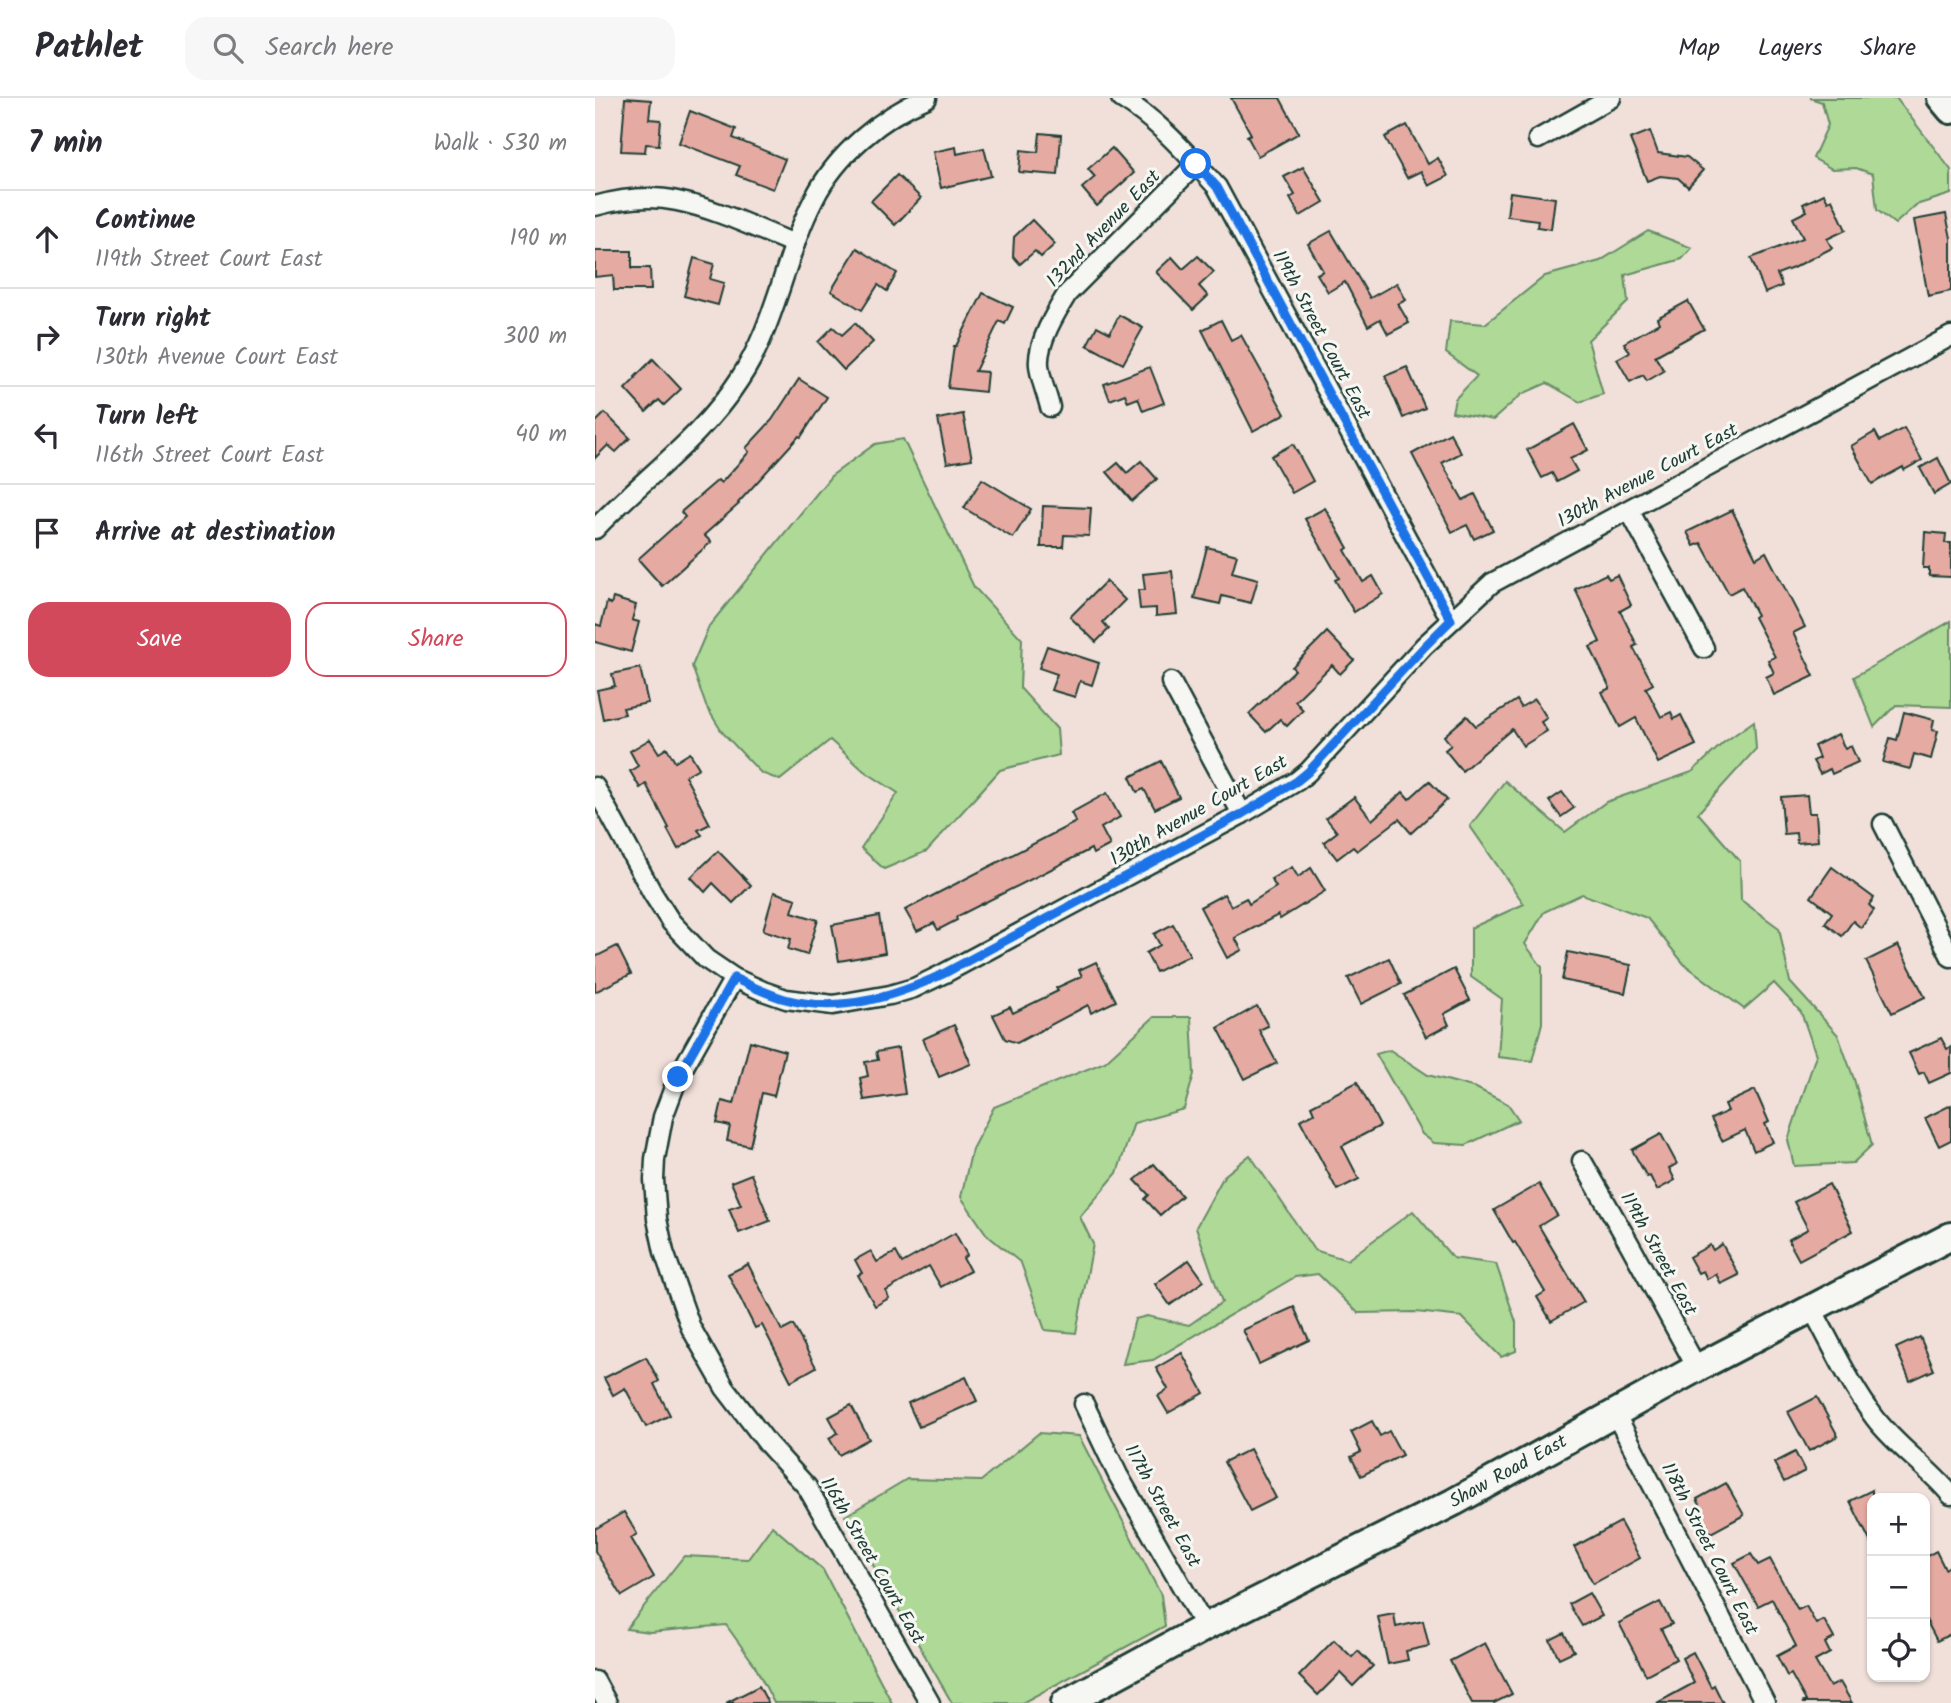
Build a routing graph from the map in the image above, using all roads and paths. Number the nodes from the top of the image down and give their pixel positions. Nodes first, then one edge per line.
1 (927, 98) edge
2 (1121, 98) edge
3 (1611, 98) edge
4 (1941, 98) edge
5 (1951, 110) edge
6 (1538, 139) dead end
7 (1196, 164) junction
8 (595, 206) edge
9 (795, 244) junction
10 (1951, 336) edge
11 (1050, 407) dead end
12 (1629, 510) junction
13 (595, 529) edge
14 (1451, 620) junction
15 (1704, 648) dead end
16 (1171, 682) dead end
17 (595, 787) edge
18 (1242, 814) junction
19 (1883, 824) dead end
20 (1951, 957) edge
21 (734, 978) junction
22 (1582, 1161) dead end
23 (1951, 1236) edge
24 (1812, 1309) junction
25 (1697, 1368) junction
26 (1084, 1404) dead end
27 (1615, 1413) junction
28 (1951, 1495) edge
29 (1205, 1627) junction
30 (595, 1681) edge
31 (607, 1703) edge
32 (930, 1703) edge
33 (1065, 1703) edge
34 (1765, 1703) edge

1 - 9 street
2 - 7 street, 119th Street Court East
3 - 6 street
4 - 5 main road
7 - 11 street, 132nd Avenue East
7 - 14 street, 119th Street Court East
8 - 9 street
9 - 13 street
10 - 12 street, 130th Avenue Court East
12 - 14 street, 130th Avenue Court East
12 - 15 street
14 - 18 street, 130th Avenue Court East
16 - 18 street
17 - 21 street
18 - 21 street, 130th Avenue Court East
19 - 20 street
21 - 32 street, 116th Street Court East
22 - 25 street, 119th Street East
23 - 24 main road, Shaw Road East
24 - 25 main road, Shaw Road East
24 - 28 street
25 - 27 main road, Shaw Road East
26 - 29 street, 117th Street East
27 - 29 main road, Shaw Road East
27 - 34 street, 118th Street Court East
29 - 33 main road, Shaw Road East
30 - 31 street

